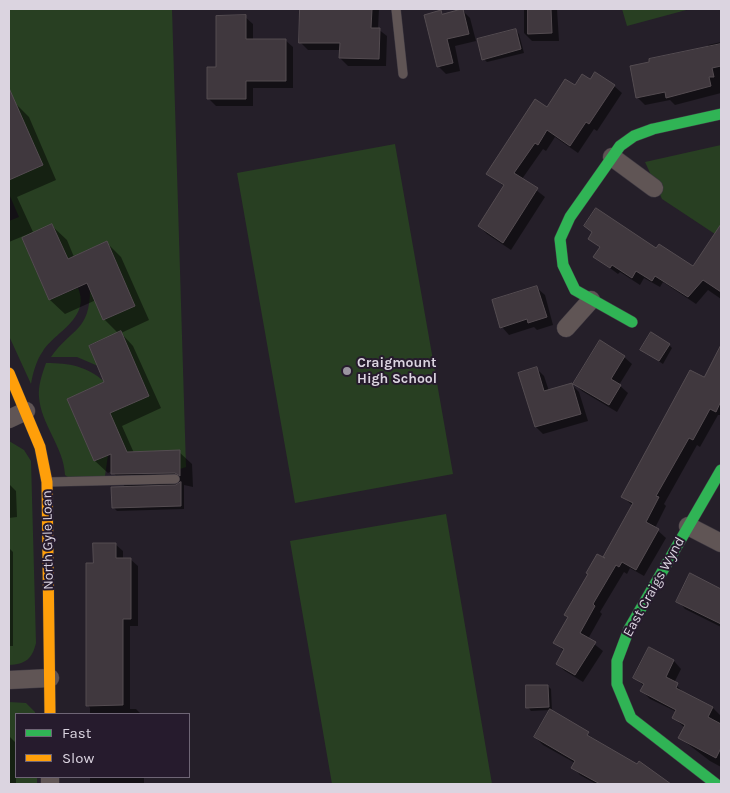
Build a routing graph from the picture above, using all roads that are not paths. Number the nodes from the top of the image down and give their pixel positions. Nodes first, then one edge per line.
1 (396, 9) edge
2 (403, 74) dead end
3 (721, 114) edge
4 (612, 157) junction
5 (654, 188) dead end
6 (591, 300) junction
7 (632, 322) dead end
8 (566, 328) dead end
9 (9, 373) edge
10 (26, 411) junction
11 (9, 418) edge
12 (721, 470) edge
13 (175, 479) dead end
14 (47, 482) junction
15 (688, 526) junction
16 (721, 543) edge
17 (50, 678) junction
18 (9, 680) edge
19 (50, 713) edge
20 (716, 784) edge

1 - 2 lane
3 - 4 street
4 - 5 street
4 - 6 street
6 - 7 street
6 - 8 street
9 - 10 street, North Gyle Loan
10 - 11 street
10 - 14 street, North Gyle Loan
12 - 15 street, East Craigs Wynd
13 - 14 lane
14 - 17 street, North Gyle Loan
15 - 16 street, East Craigs Wynd
15 - 20 street, East Craigs Wynd
17 - 18 street
17 - 19 street, North Gyle Loan

